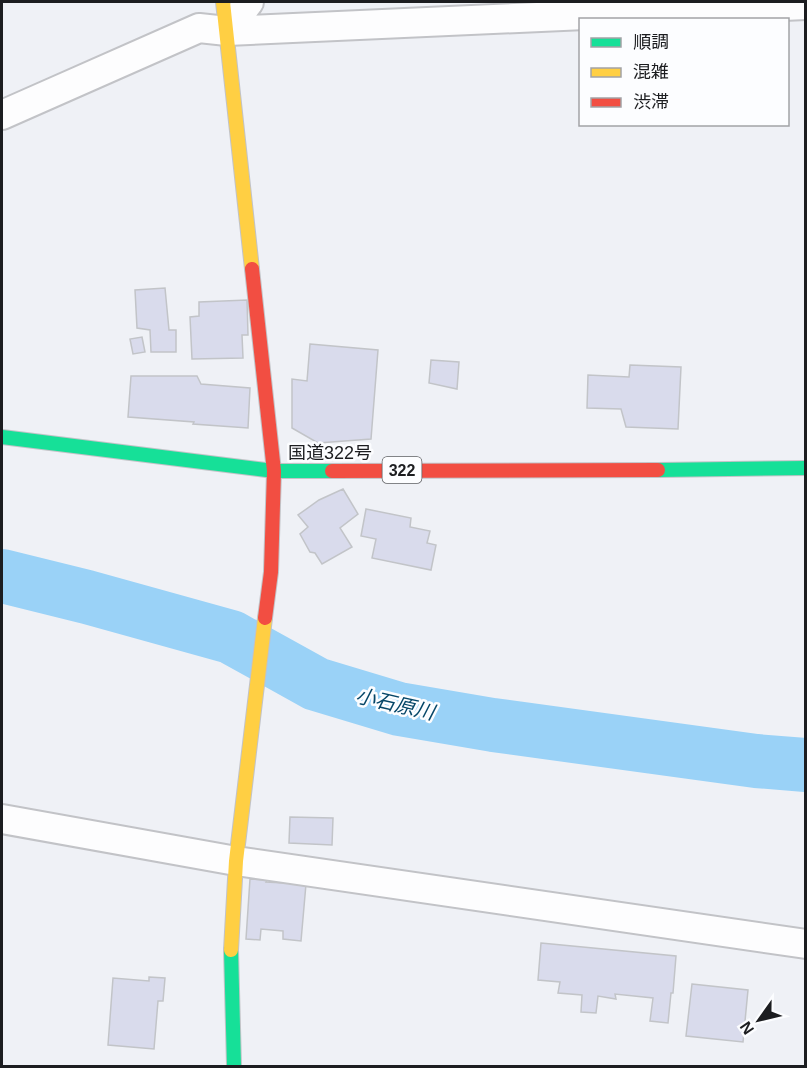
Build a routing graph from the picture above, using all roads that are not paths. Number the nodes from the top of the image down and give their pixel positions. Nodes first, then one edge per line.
1 (223, 2) edge
2 (249, 2) edge
3 (806, 5) edge
4 (227, 31) junction
5 (2, 115) edge
6 (2, 437) edge
7 (806, 468) edge
8 (274, 471) junction
9 (2, 819) edge
10 (236, 861) junction
11 (806, 944) edge
12 (234, 1066) edge

1 - 4 main road
2 - 4 street
3 - 4 street
4 - 5 street
4 - 8 main road
6 - 8 main road, 国道322号 / 322
7 - 8 main road, 国道322号 / 322
8 - 10 main road
9 - 10 street
10 - 11 street
10 - 12 main road

